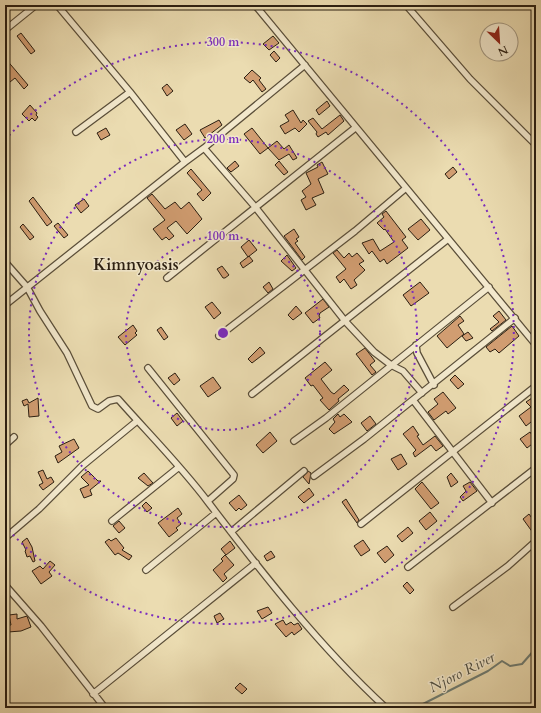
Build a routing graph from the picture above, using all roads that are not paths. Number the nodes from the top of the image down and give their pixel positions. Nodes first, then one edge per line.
1 (36, 5) edge
2 (57, 5) edge
3 (255, 5) edge
4 (406, 5) edge
5 (5, 30) edge
6 (305, 65) junction
7 (130, 92) junction
8 (355, 128) junction
9 (76, 132) dead end
10 (536, 145) edge
11 (204, 148) junction
12 (185, 162) junction
13 (406, 188) junction
14 (256, 208) junction
15 (448, 239) junction
16 (5, 262) edge
17 (304, 269) junction
18 (167, 278) dead end
19 (27, 287) junction
20 (490, 287) junction
21 (5, 305) edge
22 (515, 318) junction
23 (345, 320) junction
24 (219, 336) dead end
25 (416, 345) junction
26 (536, 345) edge
27 (391, 365) junction
28 (148, 368) dead end
29 (434, 384) junction
30 (536, 386) edge
31 (252, 394) dead end
32 (422, 394) junction
33 (413, 400) junction
34 (137, 422) junction
35 (14, 437) dead end
36 (294, 442) dead end
37 (5, 445) edge
38 (454, 451) junction
39 (179, 467) junction
40 (536, 468) edge
41 (304, 471) dead end
42 (314, 476) dead end
43 (208, 501) junction
44 (492, 503) junction
45 (216, 513) junction
46 (112, 521) dead end
47 (361, 524) dead end
48 (230, 532) junction
49 (5, 538) edge
50 (536, 541) edge
51 (256, 563) junction
52 (408, 567) dead end
53 (146, 570) dead end
54 (5, 585) edge
55 (453, 607) dead end
56 (93, 694) junction
57 (105, 708) edge
58 (386, 708) edge

1 - 5 street
2 - 7 street
3 - 6 street
4 - 10 street
6 - 8 street
6 - 11 street
7 - 9 street
7 - 12 street
8 - 13 street
8 - 14 street
11 - 12 street
11 - 14 street
12 - 19 street
13 - 15 street
13 - 17 street
14 - 17 street
14 - 18 street
15 - 20 street
15 - 23 street
16 - 19 street
17 - 23 street
17 - 24 street
19 - 21 street
19 - 34 street
20 - 22 street
20 - 25 street
22 - 26 street
22 - 29 street
23 - 27 street
23 - 31 street
25 - 27 street
25 - 29 street
27 - 32 street
27 - 36 street
28 - 43 street
29 - 32 street
30 - 38 street
32 - 33 street
33 - 38 street
33 - 42 street
34 - 39 street
34 - 49 street
35 - 37 street
38 - 44 street
38 - 47 street
39 - 43 street
39 - 46 street
40 - 44 street
41 - 48 street
43 - 45 street
44 - 52 street
45 - 48 street
45 - 53 street
48 - 51 street
50 - 55 street
51 - 56 street
51 - 58 street
54 - 56 street
56 - 57 street

